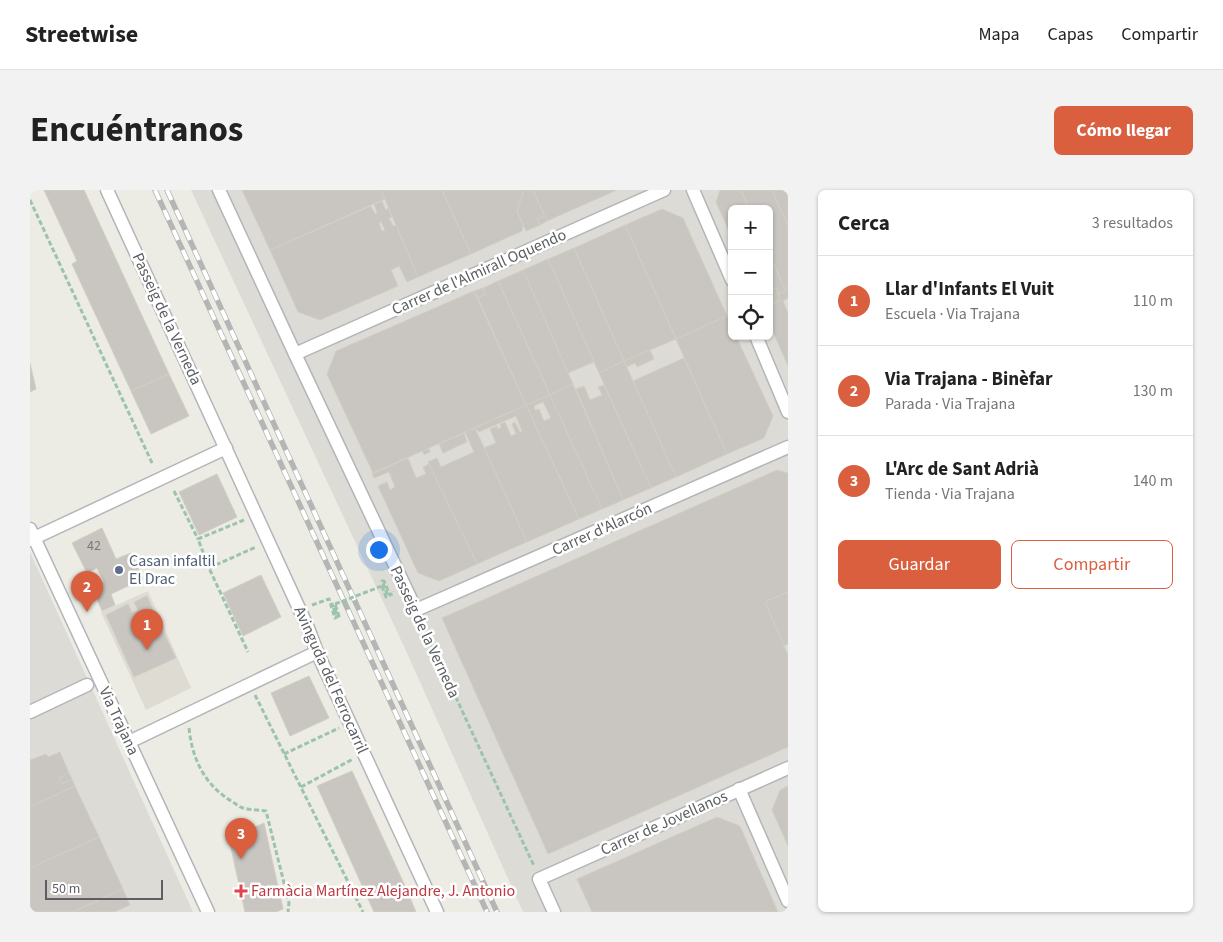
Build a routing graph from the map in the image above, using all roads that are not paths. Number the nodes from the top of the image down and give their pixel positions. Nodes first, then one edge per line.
1 (107, 190) edge
2 (219, 190) edge
3 (664, 190) edge
4 (693, 190) edge
5 (728, 271) edge
6 (758, 340) edge
7 (295, 354) junction
8 (788, 412) edge
9 (788, 447) edge
10 (226, 448) junction
11 (31, 536) edge
12 (416, 610) joint
13 (317, 652) junction
14 (87, 686) dead end
15 (30, 712) edge
16 (129, 742) junction
17 (788, 768) edge
18 (739, 789) junction
19 (788, 900) edge
20 (208, 912) edge
21 (437, 912) edge
22 (554, 912) edge

1 - 10 street, Passeig de la Verneda
2 - 7 street, Passeig de la Verneda
3 - 7 street, Carrer de l'Almirall Oquendo
4 - 5 street
6 - 8 street
7 - 12 street, Passeig de la Verneda
9 - 12 street, Carrer d'Alarcón
10 - 11 street
10 - 13 street, Avinguda del Ferrocarril
11 - 16 street, Via Trajana
13 - 16 street
13 - 21 street, Avinguda del Ferrocarril
14 - 15 street
16 - 20 street, Via Trajana
17 - 18 street, Carrer de Jovellanos
18 - 19 street
18 - 22 street, Carrer de Jovellanos

